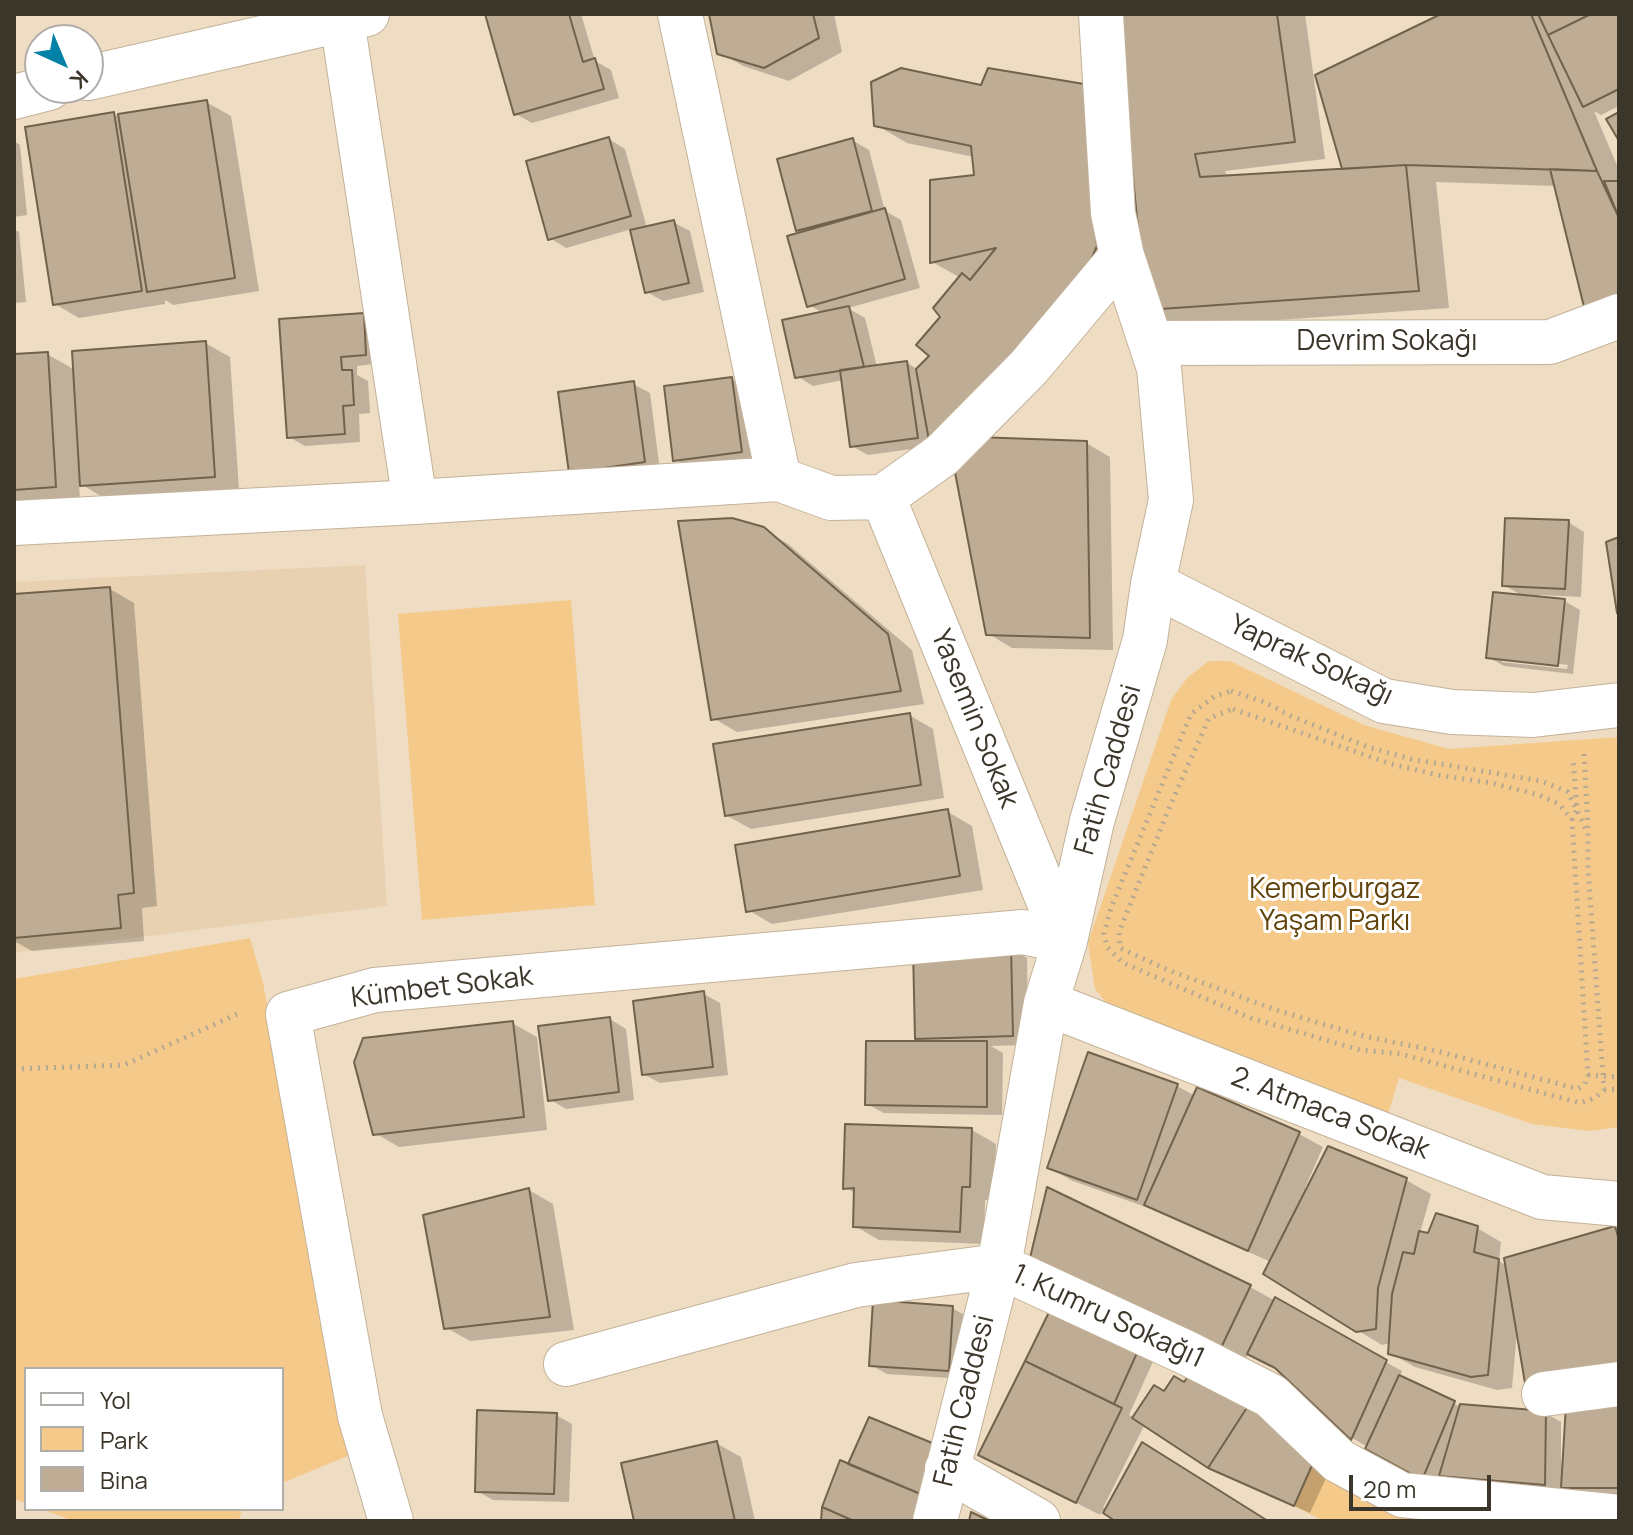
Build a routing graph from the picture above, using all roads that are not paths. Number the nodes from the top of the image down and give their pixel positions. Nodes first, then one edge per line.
1 (680, 14) edge
2 (1101, 14) edge
3 (354, 17) edge
4 (286, 22) edge
5 (104, 73) edge
6 (1122, 256) junction
7 (1619, 316) edge
8 (1151, 343) junction
9 (779, 479) junction
10 (883, 497) junction
11 (415, 502) junction
12 (14, 523) edge
13 (1153, 584) junction
14 (1590, 709) edge
15 (1065, 941) junction
16 (1046, 1003) junction
17 (1619, 1204) edge
18 (999, 1266) junction
19 (566, 1364) dead end
20 (1619, 1384) edge
21 (1544, 1394) dead end
22 (947, 1469) junction
23 (1619, 1517) edge
24 (391, 1521) edge
25 (935, 1521) edge
26 (1038, 1521) edge

1 - 9 street
2 - 6 street, Fatih Caddesi
3 - 4 street
3 - 11 street
4 - 5 street
6 - 8 street, Fatih Caddesi
6 - 10 street
7 - 8 street, Devrim Sokağı
8 - 13 street, Fatih Caddesi
9 - 10 street
9 - 11 street
10 - 15 street, Yasemin Sokak
11 - 12 street
13 - 14 street, Yaprak Sokağı
13 - 15 street, Fatih Caddesi
15 - 16 street, Fatih Caddesi
15 - 24 street, Kümbet Sokak
16 - 17 street, 2. Atmaca Sokak
16 - 18 street, Fatih Caddesi
18 - 19 street, 1. Kumru Sokağı1
18 - 22 street, Fatih Caddesi
18 - 23 street, 1. Kumru Sokağı1
20 - 21 street
22 - 25 street, Fatih Caddesi
22 - 26 street

